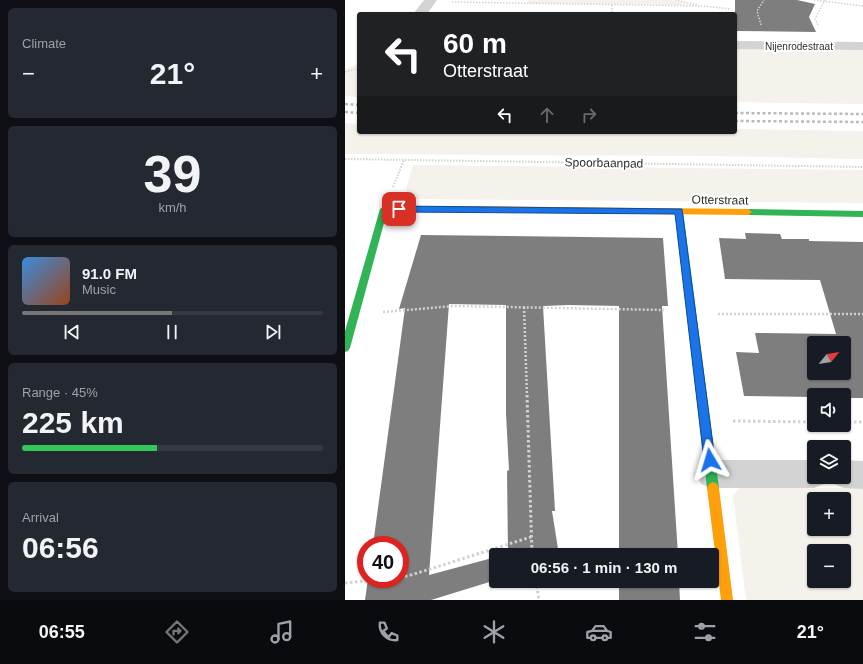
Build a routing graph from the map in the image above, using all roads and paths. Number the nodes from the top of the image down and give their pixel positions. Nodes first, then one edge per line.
1 (526, 0) edge
2 (675, 0) edge
3 (763, 0) edge
4 (814, 0) edge
5 (430, 1) edge
6 (824, 1) edge
7 (524, 3) junction
8 (612, 5) junction
9 (704, 6) junction
10 (863, 6) edge
11 (731, 9) dead end
12 (422, 12) edge
13 (611, 12) edge
14 (737, 45) edge
15 (767, 46) junction
16 (828, 46) junction
17 (863, 46) edge
18 (357, 69) edge
19 (345, 72) edge
20 (345, 159) edge
21 (863, 167) edge
22 (679, 211) junction
23 (863, 214) edge
24 (524, 307) junction
25 (692, 312) junction
26 (863, 314) edge
27 (355, 315) junction
28 (345, 348) edge
29 (704, 420) junction
30 (807, 422) edge
31 (851, 422) edge
32 (863, 422) edge
33 (711, 474) junction
34 (807, 474) edge
35 (851, 474) edge
36 (863, 475) edge
37 (531, 537) junction
38 (532, 548) edge
39 (409, 576) edge
40 (357, 582) edge
41 (345, 583) edge
42 (537, 588) edge
43 (539, 600) edge
44 (727, 600) edge

1 - 7 path
2 - 9 path
3 - 15 path
4 - 6 path
5 - 7 path
5 - 12 street
6 - 10 path
6 - 16 path
7 - 8 path
8 - 9 path
8 - 13 path
9 - 11 path
14 - 15 street, Nijenrodestraat
15 - 16 street, Nijenrodestraat
16 - 17 street, Nijenrodestraat
18 - 19 path
20 - 21 path, Spoorbaanpad
22 - 23 street, Otterstraat
22 - 25 street
22 - 27 street, Otterstraat
24 - 25 path
24 - 27 path
24 - 37 path
25 - 26 path
25 - 29 street
27 - 28 street
29 - 30 path
29 - 33 street
31 - 32 path
33 - 34 street
33 - 44 street
35 - 36 street
37 - 38 path
37 - 39 path
40 - 41 path
42 - 43 path

